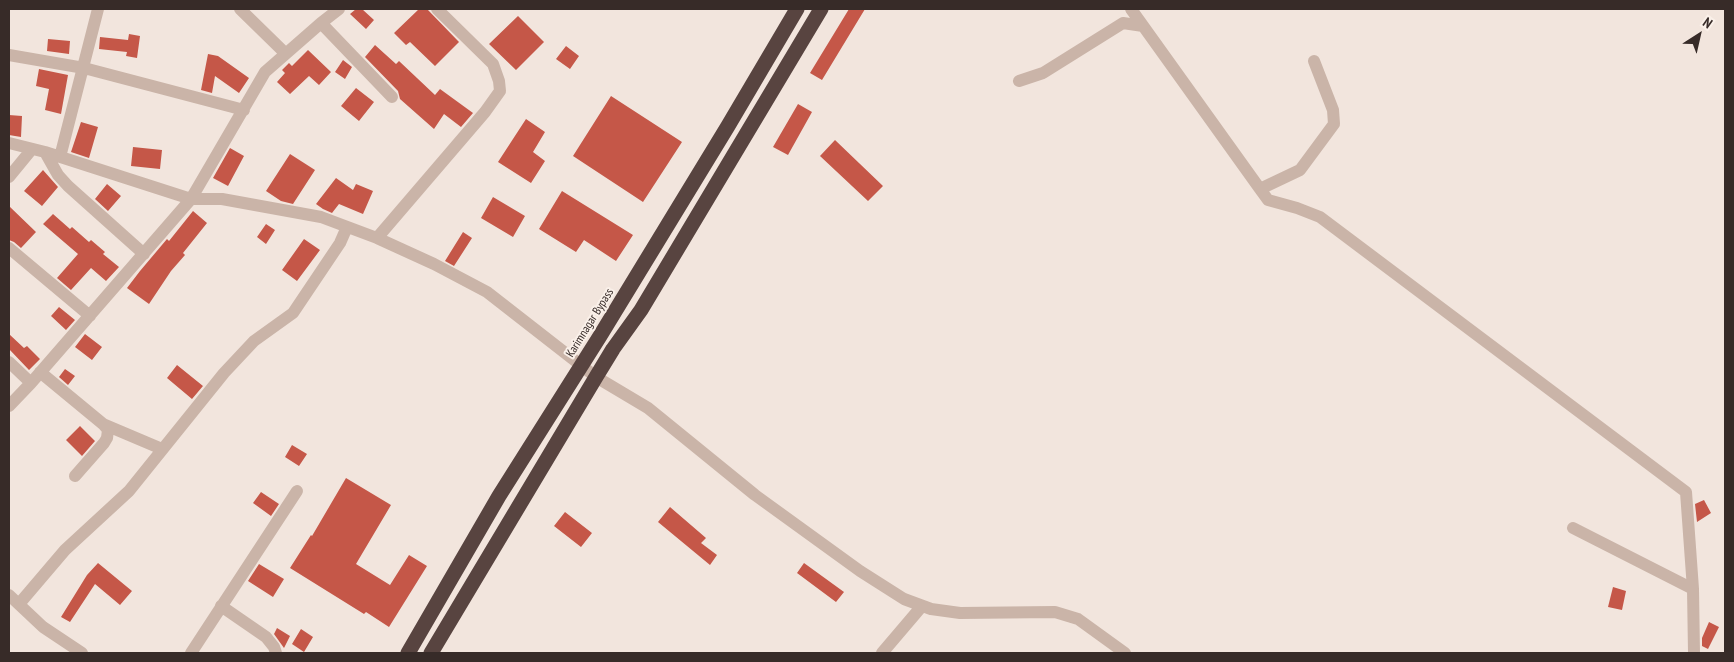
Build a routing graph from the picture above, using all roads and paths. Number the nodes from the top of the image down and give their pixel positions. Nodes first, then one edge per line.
1 (98, 9) edge
2 (240, 9) edge
3 (339, 9) edge
4 (437, 9) edge
5 (797, 9) edge
6 (821, 9) edge
7 (1131, 9) edge
8 (321, 22) junction
9 (1143, 26) junction
10 (285, 53) junction
11 (9, 55) edge
12 (1314, 61) dead end
13 (84, 68) junction
14 (1019, 81) dead end
15 (392, 97) dead end
16 (244, 110) junction
17 (9, 143) edge
18 (32, 149) junction
19 (45, 152) junction
20 (60, 157) junction
21 (9, 177) edge
22 (1260, 190) junction
23 (191, 199) junction
24 (347, 227) junction
25 (377, 238) junction
26 (9, 248) edge
27 (144, 254) junction
28 (90, 316) junction
29 (9, 362) edge
30 (581, 365) junction
31 (40, 372) junction
32 (596, 377) junction
33 (31, 383) junction
34 (9, 406) edge
35 (103, 424) junction
36 (162, 449) junction
37 (75, 476) dead end
38 (296, 491) dead end
39 (1573, 528) dead end
40 (1693, 589) junction
41 (9, 595) edge
42 (19, 604) junction
43 (221, 606) junction
44 (922, 606) junction
45 (82, 653) edge
46 (191, 653) edge
47 (276, 653) edge
48 (408, 653) edge
49 (431, 653) edge
50 (882, 653) edge
51 (1125, 653) edge
52 (1694, 653) edge

1 - 13 street
2 - 10 street
3 - 8 street
4 - 25 street
5 - 30 highway, Karimnagar Bypass
6 - 32 highway
7 - 9 street
8 - 10 street
8 - 15 street
9 - 14 street
9 - 22 street
10 - 16 street
11 - 13 street
12 - 22 street
13 - 16 street
13 - 20 street
16 - 23 street
17 - 18 street
18 - 19 street
18 - 21 street
19 - 20 street
19 - 27 street
20 - 23 street
22 - 40 street
23 - 24 street
23 - 27 street
24 - 25 street
24 - 36 street
25 - 30 street
26 - 28 street
27 - 28 street
28 - 31 street
29 - 33 street
30 - 32 street
30 - 48 highway, Karimnagar Bypass
31 - 33 street
31 - 35 street
32 - 44 street
32 - 49 highway
33 - 34 street
35 - 36 street
35 - 37 street
36 - 42 street
38 - 43 street
39 - 40 street
40 - 52 street
41 - 42 street
42 - 45 street
43 - 46 street
43 - 47 street
44 - 50 street
44 - 51 street

